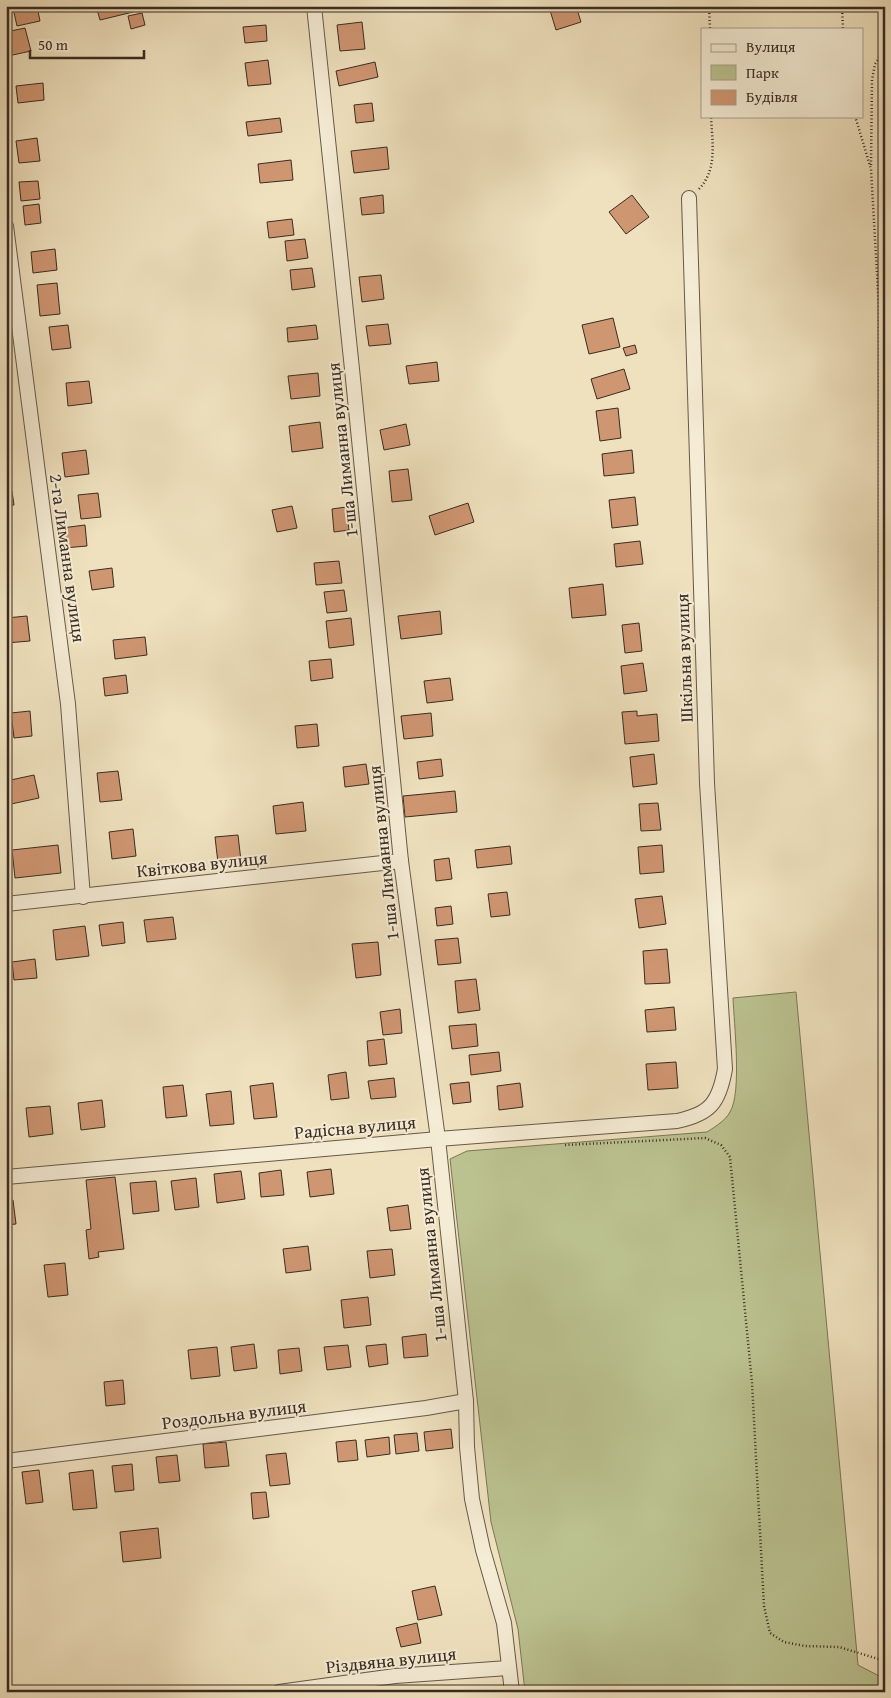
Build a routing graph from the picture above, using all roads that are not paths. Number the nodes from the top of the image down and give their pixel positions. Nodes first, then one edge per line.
1 (314, 6) edge
2 (689, 198) road end
3 (6, 226) edge
4 (401, 861) junction
5 (83, 896) junction
6 (6, 904) edge
7 (706, 1112) joint
8 (438, 1139) junction
9 (6, 1177) edge
10 (466, 1401) junction
11 (6, 1461) edge
12 (508, 1668) junction
13 (279, 1692) edge
14 (512, 1692) edge

1 - 4 street, 1-ша Лиманна вулиця
2 - 7 street, Шкільна вулиця
3 - 5 street, 2-га Лиманна вулиця
4 - 5 street, Квіткова вулиця
4 - 8 street, 1-ша Лиманна вулиця
5 - 6 street, Квіткова вулиця
7 - 8 street, Радісна вулиця
8 - 9 street, Радісна вулиця
8 - 10 street, 1-ша Лиманна вулиця
10 - 11 street, Роздольна вулиця
10 - 12 street, 1-ша Лиманна вулиця
12 - 13 street, Різдвяна вулиця
12 - 14 street, 1-ша Лиманна вулиця

